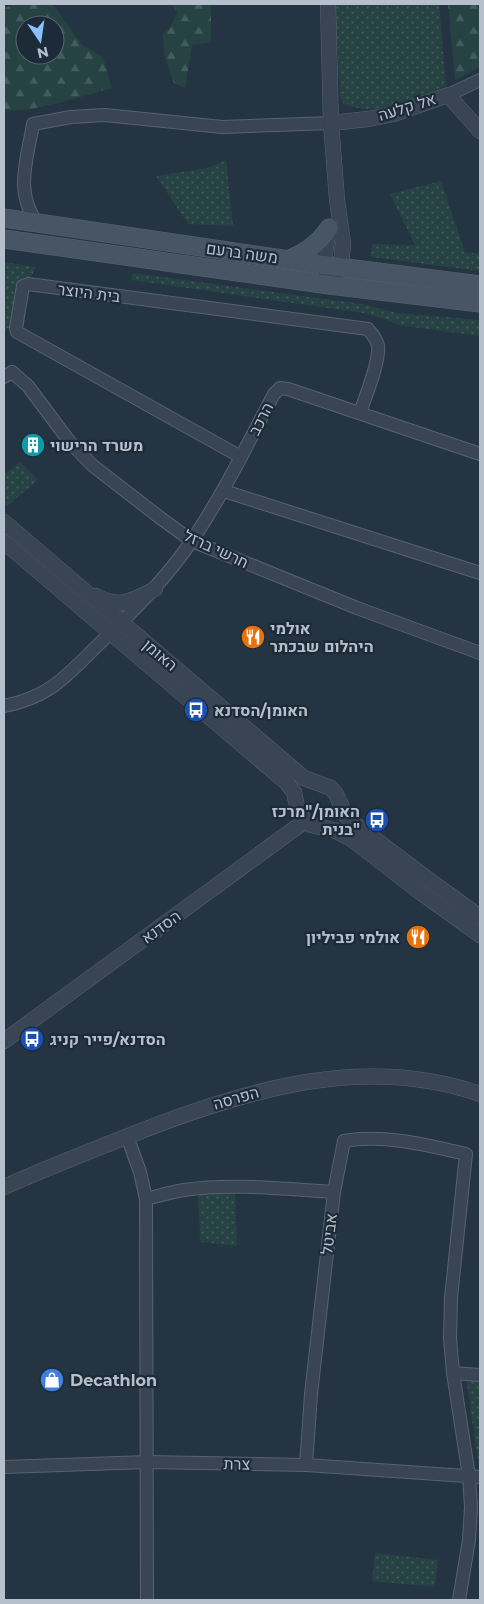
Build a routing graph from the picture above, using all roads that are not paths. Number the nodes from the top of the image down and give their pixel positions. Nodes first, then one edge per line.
1 (328, 4) edge
2 (480, 80) edge
3 (448, 95) junction
4 (331, 123) junction
5 (480, 131) edge
6 (337, 200) junction
7 (4, 218) edge
8 (38, 224) junction
9 (329, 228) junction
10 (4, 238) edge
11 (288, 260) junction
12 (323, 265) junction
13 (341, 267) junction
14 (330, 285) junction
15 (480, 285) edge
16 (480, 303) edge
17 (4, 377) edge
18 (360, 413) junction
19 (480, 454) edge
20 (241, 457) junction
21 (224, 491) junction
22 (4, 522) edge
23 (192, 541) junction
24 (4, 542) edge
25 (480, 573) edge
26 (82, 589) junction
27 (154, 589) junction
28 (116, 627) junction
29 (480, 653) edge
30 (4, 706) edge
31 (317, 784) junction
32 (338, 799) junction
33 (297, 804) junction
34 (312, 823) junction
35 (480, 917) edge
36 (480, 935) edge
37 (4, 1043) edge
38 (480, 1094) edge
39 (127, 1136) junction
40 (4, 1187) edge
41 (334, 1192) junction
42 (146, 1199) junction
43 (453, 1373) junction
44 (480, 1375) edge
45 (147, 1462) junction
46 (306, 1465) junction
47 (4, 1467) edge
48 (475, 1477) edge
49 (147, 1600) edge
50 (459, 1600) edge

1 - 4 street
2 - 3 street, אל קלעה
3 - 4 street, אל קלעה
3 - 5 street
4 - 6 street
4 - 8 street
6 - 9 street
6 - 13 street
7 - 8 main road, משה ברעם
8 - 11 main road, משה ברעם
9 - 11 main road
9 - 12 street
10 - 14 main road, משה ברעם
11 - 12 main road, משה ברעם
12 - 13 main road, משה ברעם
12 - 14 street
13 - 14 street
13 - 15 main road, משה ברעם
14 - 16 main road, משה ברעם
17 - 23 street, חרשי ברזל
18 - 19 street, הרכב
18 - 20 street, הרכב
18 - 20 street, בית היוצר
20 - 21 street, הרכב
21 - 23 street, הרכב
21 - 25 street
22 - 26 street, האומן
23 - 27 street, הרכב
23 - 29 street, חרשי ברזל
24 - 28 street, האומן
26 - 27 street
26 - 28 street, האומן
27 - 28 street, הרכב
28 - 30 street, הרכב
28 - 31 street, האומן
28 - 33 street, האומן
31 - 32 street, האומן
31 - 33 street
32 - 34 street
32 - 35 street, האומן
33 - 34 street, האומן
34 - 36 street
34 - 37 street, הסדנא
38 - 39 street, הפרסה
39 - 40 street, הפרסה
39 - 42 street
41 - 42 street, אביטל
41 - 43 street
41 - 46 street, אביטל
42 - 45 street
43 - 44 street
43 - 48 street
45 - 46 street, צרת
45 - 47 street, צרת
45 - 49 street
46 - 48 street, צרת
48 - 50 street

